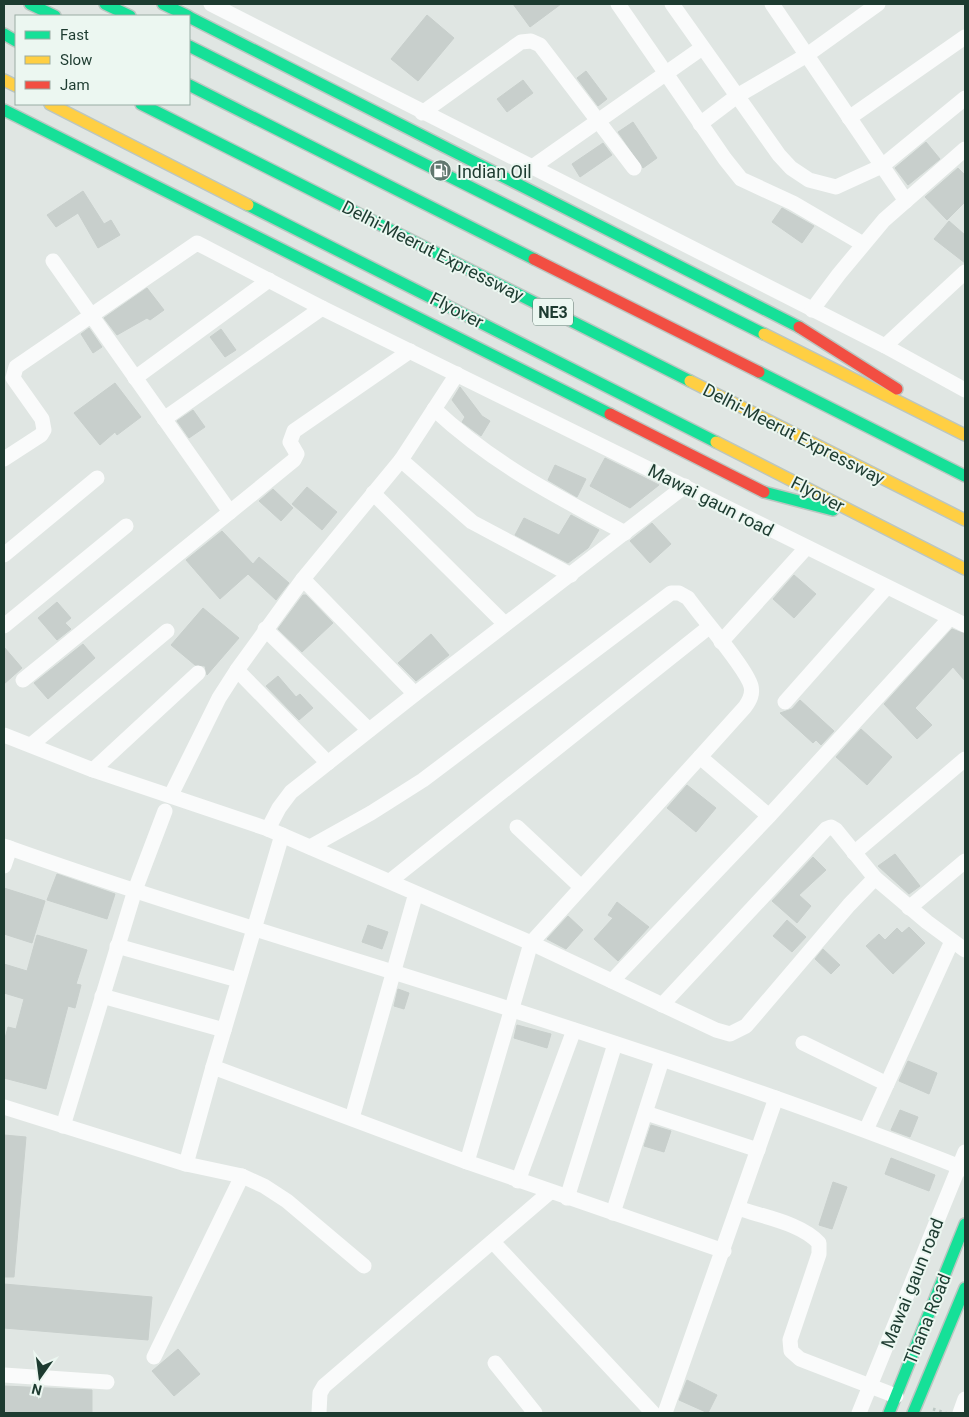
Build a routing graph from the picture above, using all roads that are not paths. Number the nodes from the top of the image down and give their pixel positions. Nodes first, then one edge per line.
1 (30, 4) edge
2 (105, 4) edge
3 (163, 4) edge
4 (211, 4) edge
5 (618, 4) edge
6 (672, 4) edge
7 (772, 4) edge
8 (878, 4) edge
9 (53, 15) edge
10 (128, 15) edge
11 (186, 15) edge
12 (190, 17) edge
13 (965, 37) edge
14 (190, 47) edge
15 (702, 48) junction
16 (807, 55) junction
17 (665, 73) junction
18 (190, 85) edge
19 (737, 96) junction
20 (965, 98) edge
21 (52, 105) edge
22 (143, 105) edge
23 (4, 110) edge
24 (422, 113) junction
25 (849, 118) junction
26 (597, 120) junction
27 (700, 124) junction
28 (965, 149) edge
29 (882, 166) junction
30 (531, 168) junction
31 (634, 168) dead end
32 (906, 200) junction
33 (863, 244) junction
34 (53, 261) dead end
35 (965, 272) edge
36 (269, 280) junction
37 (322, 308) junction
38 (812, 310) junction
39 (92, 316) junction
40 (884, 346) junction
41 (410, 351) junction
42 (457, 374) junction
43 (135, 378) junction
44 (965, 390) edge
45 (434, 409) junction
46 (164, 419) junction
47 (965, 434) edge
48 (4, 459) edge
49 (401, 460) junction
50 (965, 476) edge
51 (97, 478) dead end
52 (685, 486) junction
53 (373, 493) junction
54 (230, 512) junction
55 (865, 518) junction
56 (965, 520) edge
57 (126, 526) dead end
58 (625, 533) junction
59 (806, 548) junction
60 (4, 555) edge
61 (965, 569) edge
62 (571, 575) junction
63 (303, 579) junction
64 (886, 588) junction
65 (950, 618) junction
66 (505, 624) junction
67 (4, 626) edge
68 (965, 626) edge
69 (709, 627) junction
70 (265, 629) junction
71 (167, 631) dead end
72 (721, 642) junction
73 (237, 670) junction
74 (198, 673) dead end
75 (23, 680) dead end
76 (415, 694) junction
77 (785, 702) dead end
78 (369, 730) junction
79 (4, 735) edge
80 (31, 745) junction
81 (700, 757) junction
82 (965, 759) edge
83 (328, 763) junction
84 (93, 770) junction
85 (171, 795) junction
86 (165, 811) dead end
87 (769, 816) junction
88 (517, 827) dead end
89 (275, 832) junction
90 (7, 847) edge
91 (310, 847) junction
92 (854, 853) junction
93 (965, 861) edge
94 (4, 866) edge
95 (876, 878) junction
96 (390, 881) junction
97 (581, 887) junction
98 (135, 890) junction
99 (414, 900) dead end
100 (909, 908) junction
101 (253, 928) junction
102 (952, 940) junction
103 (531, 943) junction
104 (117, 946) junction
105 (965, 950) edge
106 (391, 973) junction
107 (238, 980) junction
108 (612, 981) junction
109 (102, 996) junction
110 (662, 1005) junction
111 (512, 1010) junction
112 (224, 1030) junction
113 (574, 1030) junction
114 (802, 1043) dead end
115 (615, 1044) junction
116 (662, 1060) junction
117 (213, 1067) junction
118 (887, 1084) junction
119 (776, 1098) junction
120 (4, 1107) edge
121 (646, 1113) junction
122 (352, 1118) junction
123 (63, 1126) junction
124 (866, 1130) junction
125 (758, 1150) junction
126 (467, 1162) junction
127 (963, 1162) edge
128 (186, 1164) junction
129 (242, 1176) junction
130 (518, 1181) junction
131 (550, 1192) junction
132 (567, 1198) junction
133 (738, 1208) junction
134 (613, 1213) junction
135 (965, 1224) edge
136 (493, 1242) junction
137 (724, 1251) junction
138 (364, 1266) dead end
139 (965, 1288) edge
140 (154, 1357) dead end
141 (495, 1363) dead end
142 (4, 1375) edge
143 (107, 1382) dead end
144 (870, 1386) junction
145 (896, 1396) junction
146 (965, 1399) edge
147 (319, 1413) edge
148 (535, 1413) edge
149 (653, 1413) edge
150 (665, 1413) edge
151 (860, 1413) edge
152 (890, 1413) edge
153 (912, 1413) edge
154 (960, 1413) edge

1 - 9 main road
2 - 10 main road
3 - 11 main road
4 - 24 street
5 - 17 street
6 - 15 street
7 - 16 street
8 - 16 street
12 - 47 main road
13 - 25 street
14 - 47 main road
15 - 17 street
15 - 19 street
16 - 19 street
16 - 25 street
17 - 26 street
17 - 27 street
18 - 50 main road, NE3
19 - 27 street
19 - 29 street
20 - 29 street
21 - 55 main road, Flyover
22 - 56 main road, Delhi-Meerut Expressway / NE3
23 - 55 main road
24 - 26 street
24 - 30 street
25 - 29 street
26 - 30 street
26 - 31 street
27 - 33 street
28 - 32 street
29 - 32 street
30 - 38 street
32 - 33 street
33 - 38 street
34 - 39 street
35 - 40 street
36 - 37 street, Mawai gaun road
36 - 39 street, Mawai gaun road
36 - 43 street
37 - 41 street, Mawai gaun road
37 - 46 street
38 - 40 street
39 - 43 street
39 - 48 street
40 - 44 street
41 - 42 street, Mawai gaun road
41 - 54 street
42 - 45 street
42 - 52 street, Mawai gaun road
43 - 46 street
45 - 49 street
45 - 58 street
46 - 54 street
49 - 53 street
49 - 62 street
51 - 60 street
52 - 58 street
52 - 59 street, Mawai gaun road
53 - 63 street
53 - 66 street
54 - 75 street
55 - 61 main road
57 - 67 street
58 - 62 street
59 - 64 street, Mawai gaun road
59 - 72 street
62 - 66 street
63 - 70 street
63 - 76 street
64 - 65 street, Mawai gaun road
64 - 77 street
65 - 68 street, Mawai gaun road
65 - 87 street
66 - 76 street
69 - 72 street
69 - 91 street
69 - 96 street
70 - 73 street
70 - 78 street
71 - 80 street
72 - 81 street
73 - 83 street
73 - 85 street
74 - 84 street
76 - 78 street
78 - 83 street
79 - 80 street
80 - 84 street
81 - 87 street
81 - 97 street
82 - 92 street
83 - 89 street
84 - 85 street
85 - 89 street
86 - 98 street
87 - 108 street
88 - 97 street
89 - 91 street
89 - 101 street
90 - 94 street
90 - 98 street
91 - 96 street
92 - 95 street
92 - 110 street
93 - 100 street
95 - 100 street
95 - 110 street
96 - 103 street
97 - 103 street
98 - 101 street
98 - 104 street
99 - 106 street
100 - 102 street
101 - 106 street
101 - 107 street
102 - 105 street
102 - 118 street
103 - 108 street
103 - 111 street
104 - 107 street
104 - 109 street
106 - 111 street
106 - 122 street
107 - 112 street
108 - 110 street
109 - 112 street
109 - 123 street
111 - 113 street
111 - 126 street
112 - 117 street
113 - 115 street
113 - 130 street
114 - 118 street
115 - 116 street
115 - 132 street
116 - 119 street
116 - 121 street
117 - 122 street
117 - 128 street
118 - 124 street
119 - 124 street
119 - 125 street
120 - 123 street
121 - 125 street
121 - 134 street
122 - 126 street
123 - 128 street
124 - 127 street
125 - 133 street
126 - 130 street
127 - 144 street, Mawai gaun road
128 - 129 street
129 - 138 street
129 - 140 street
130 - 131 street
131 - 132 street
131 - 136 street
132 - 134 street
133 - 137 street
133 - 144 street
134 - 137 street
135 - 145 main road, Thana Road
136 - 147 street
136 - 149 street
137 - 150 street
139 - 153 main road, Thana Road
141 - 148 street
142 - 143 street
144 - 145 street
144 - 151 street, Mawai gaun road
145 - 152 main road, Thana Road
146 - 154 street

